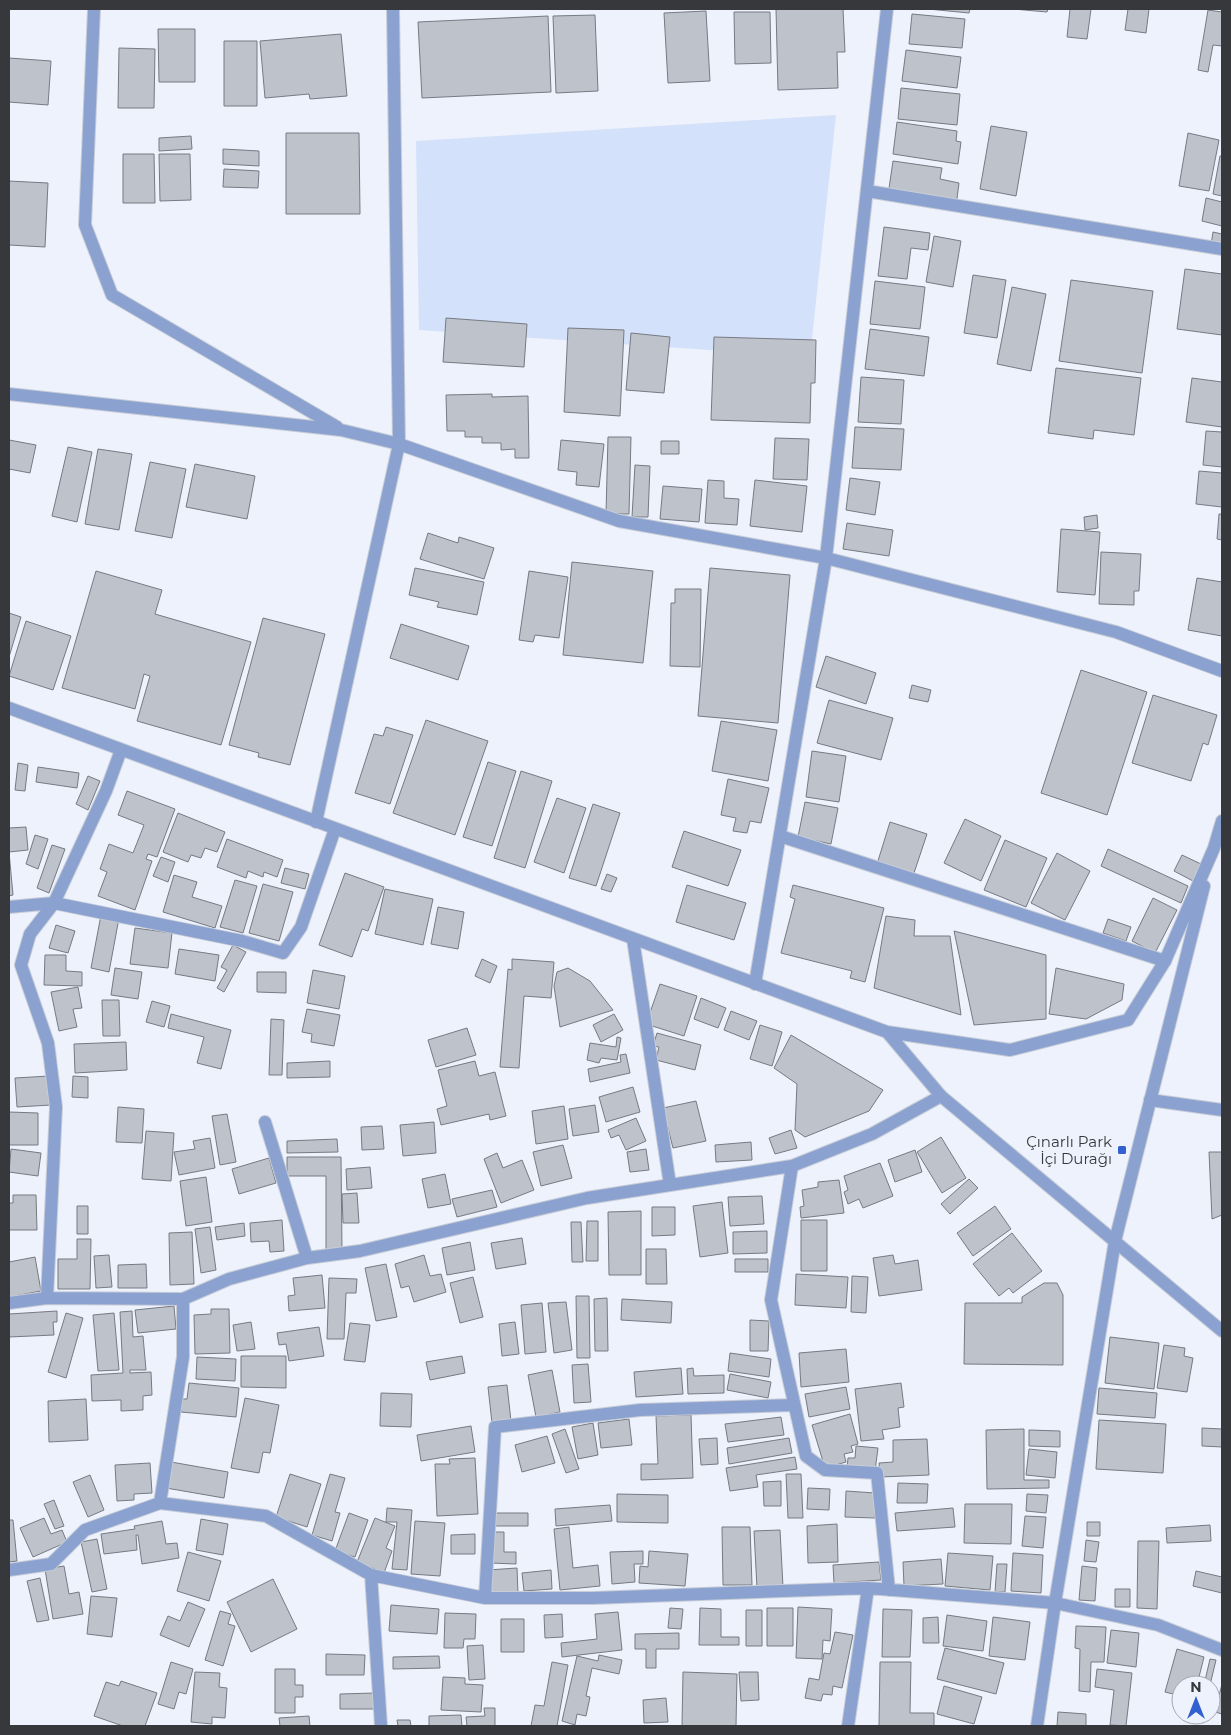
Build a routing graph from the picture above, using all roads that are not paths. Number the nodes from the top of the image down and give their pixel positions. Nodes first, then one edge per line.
1 (94, 9) edge
2 (393, 9) edge
3 (887, 9) edge
4 (867, 191) junction
5 (1222, 249) edge
6 (9, 394) edge
7 (341, 430) junction
8 (399, 444) junction
9 (826, 558) junction
10 (1222, 671) edge
11 (9, 708) edge
12 (122, 750) junction
13 (1222, 821) edge
14 (316, 822) junction
15 (335, 829) junction
16 (780, 836) junction
17 (1214, 848) junction
18 (54, 903) junction
19 (9, 907) edge
20 (633, 939) junction
21 (1165, 961) junction
22 (755, 984) junction
23 (887, 1032) junction
24 (941, 1096) junction
25 (1150, 1100) junction
26 (1222, 1110) edge
27 (265, 1122) dead end
28 (792, 1166) junction
29 (670, 1185) junction
30 (1115, 1241) junction
31 (307, 1258) junction
32 (47, 1298) junction
33 (183, 1299) junction
34 (9, 1303) edge
35 (1222, 1331) edge
36 (794, 1405) junction
37 (160, 1502) junction
38 (9, 1570) edge
39 (371, 1575) junction
40 (868, 1588) junction
41 (889, 1590) junction
42 (485, 1598) junction
43 (1055, 1603) junction
44 (1222, 1650) edge
45 (381, 1726) edge
46 (848, 1726) edge
47 (1037, 1726) edge

1 - 7 street
2 - 8 street
3 - 4 street
4 - 5 street
4 - 9 street
6 - 7 street
7 - 8 street
8 - 9 street
8 - 14 street
9 - 10 street
9 - 16 street
11 - 12 street
12 - 14 street
12 - 18 street
13 - 17 street
14 - 15 street
15 - 18 street
15 - 20 street
16 - 21 street
16 - 22 street
17 - 21 street
17 - 25 street
18 - 19 street
18 - 32 street
20 - 22 street
20 - 29 street
21 - 23 street
22 - 23 street
23 - 24 street
24 - 28 street
24 - 30 street
25 - 26 street
25 - 30 street
27 - 31 street
28 - 29 street
28 - 36 street
29 - 31 street
30 - 35 street
30 - 43 street
31 - 33 street
32 - 33 street
32 - 34 street
33 - 37 street
36 - 41 street
36 - 42 street
37 - 38 street
37 - 39 street
39 - 42 street
39 - 45 street
40 - 41 street
40 - 42 street
40 - 46 street
41 - 43 street
43 - 44 street
43 - 47 street

